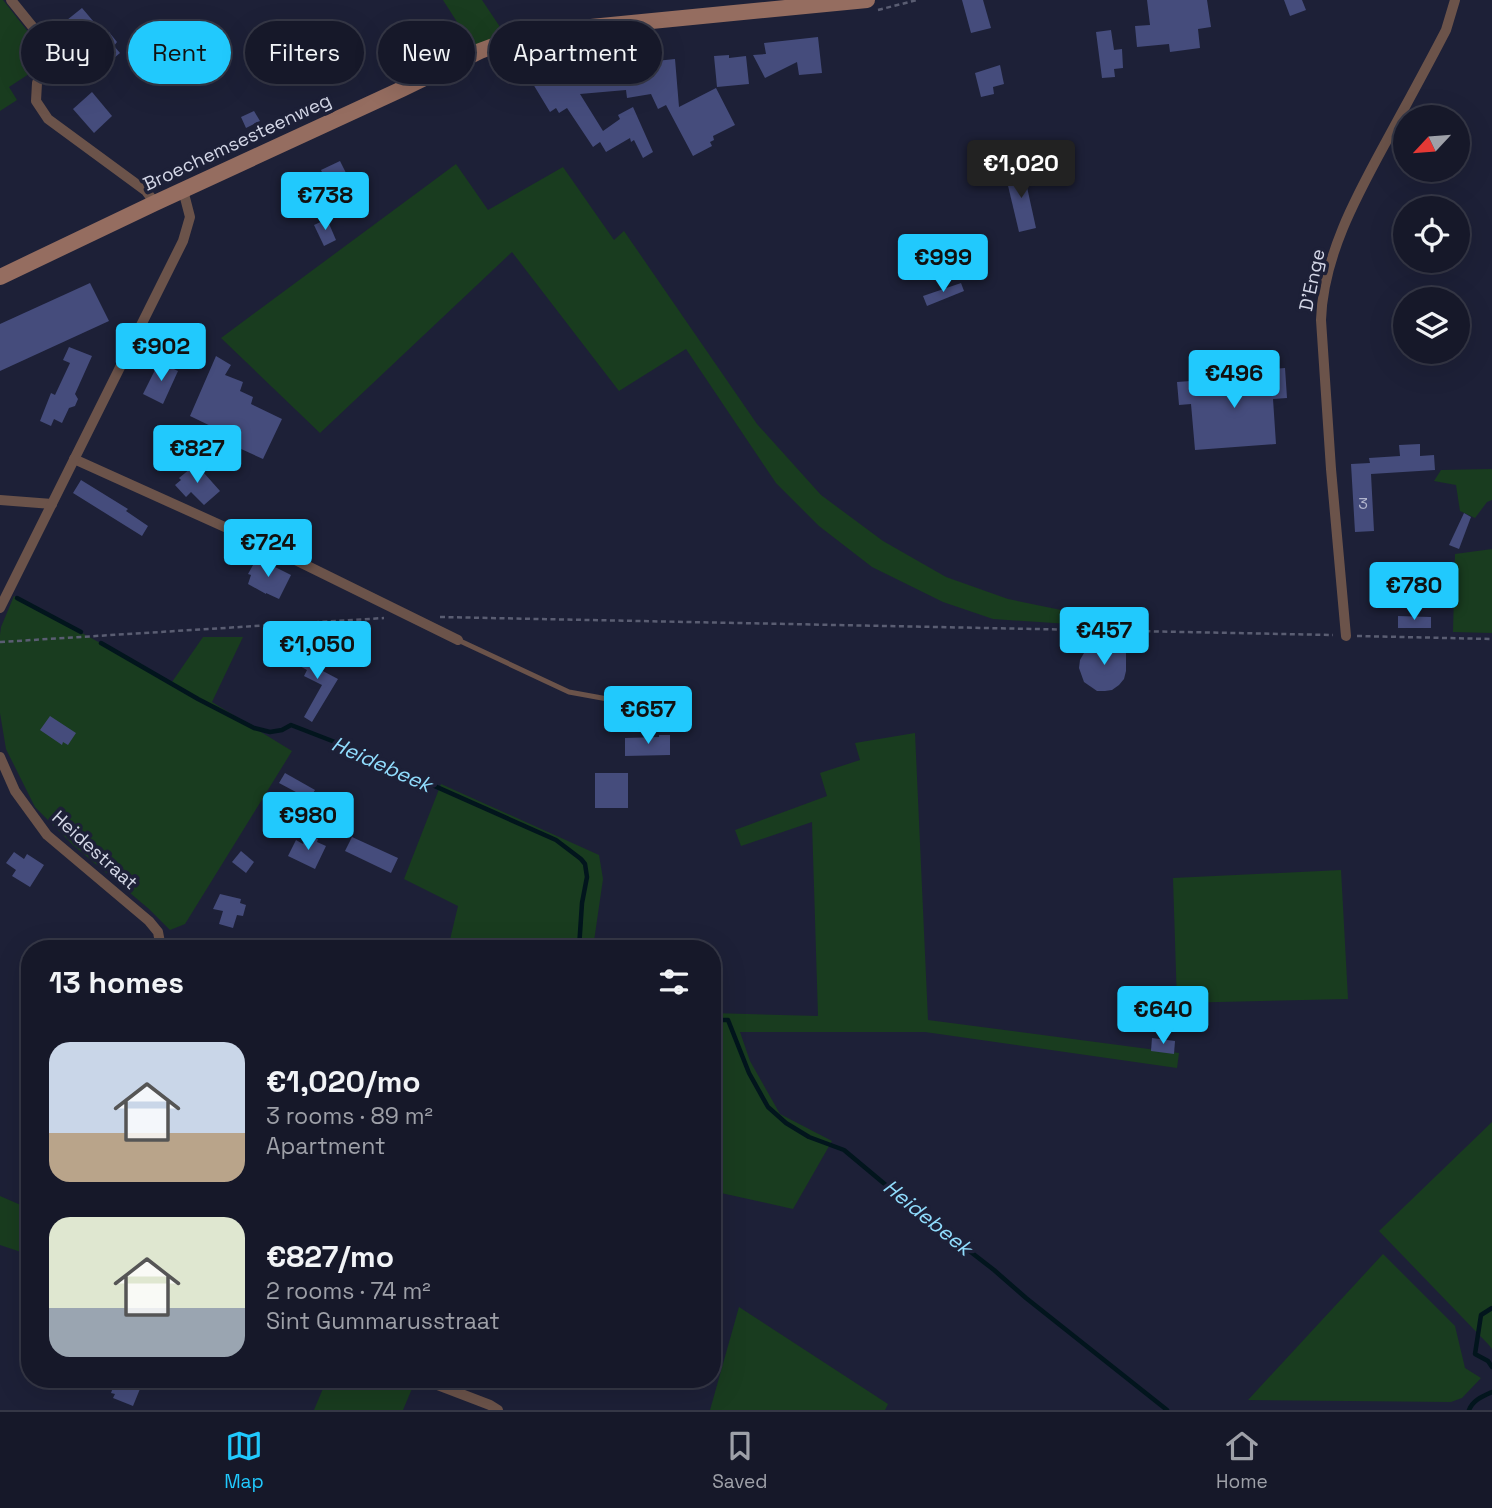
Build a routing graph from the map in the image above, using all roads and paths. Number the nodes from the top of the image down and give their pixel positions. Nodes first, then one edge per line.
1 (11, 0) edge
2 (917, 0) edge
3 (1455, 0) edge
4 (872, 5) edge
5 (183, 190) junction
6 (155, 203) junction
7 (0, 276) edge
8 (74, 459) junction
9 (0, 500) edge
10 (52, 505) junction
11 (0, 608) edge
12 (435, 617) dead end
13 (384, 618) dead end
14 (1346, 636) junction
15 (1492, 639) edge
16 (458, 640) joint
17 (0, 642) edge
18 (635, 704) dead end
19 (0, 757) edge
20 (3, 776) edge
21 (160, 940) edge
22 (446, 1388) edge
23 (498, 1410) edge

1 - 6 street
2 - 4 path
3 - 14 street, D'Enge
4 - 5 street, Broechemsesteenweg
5 - 6 street, Broechemsesteenweg
5 - 8 street
6 - 7 street, Broechemsesteenweg
8 - 10 street
8 - 16 street
9 - 10 street
10 - 11 street
12 - 14 path
13 - 17 path
14 - 15 path
16 - 18 lane
19 - 20 street, Heidestraat
20 - 21 street, Heidestraat
22 - 23 street

